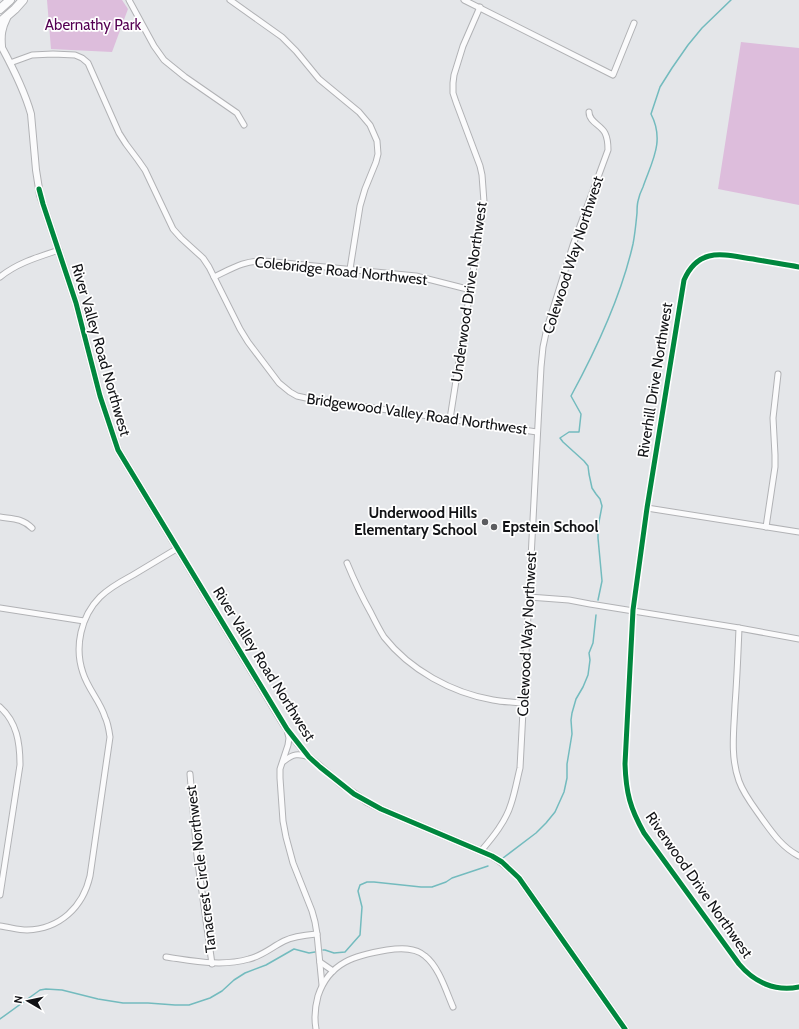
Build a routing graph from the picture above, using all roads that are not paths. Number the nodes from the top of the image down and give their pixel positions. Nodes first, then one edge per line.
1 (10, 0) edge
2 (18, 0) edge
3 (23, 0) edge
4 (129, 0) edge
5 (230, 0) edge
6 (464, 0) edge
7 (480, 8) junction
8 (0, 9) edge
9 (4, 17) edge
10 (0, 22) edge
11 (634, 23) dead end
12 (0, 45) edge
13 (10, 63) junction
14 (589, 112) dead end
15 (244, 125) dead end
16 (59, 250) junction
17 (799, 267) edge
18 (350, 269) junction
19 (214, 276) junction
20 (0, 277) edge
21 (471, 290) junction
22 (778, 374) dead end
23 (450, 419) junction
24 (537, 432) junction
25 (647, 508) junction
26 (0, 517) edge
27 (766, 527) junction
28 (32, 528) dead end
29 (799, 532) edge
30 (178, 548) junction
31 (347, 563) dead end
32 (529, 597) junction
33 (0, 608) edge
34 (634, 610) junction
35 (84, 621) junction
36 (739, 628) junction
37 (799, 639) edge
38 (523, 703) junction
39 (0, 707) edge
40 (287, 729) junction
41 (309, 757) junction
42 (283, 761) junction
43 (190, 774) dead end
44 (481, 851) junction
45 (799, 856) edge
46 (0, 896) edge
47 (0, 926) edge
48 (317, 934) junction
49 (166, 957) dead end
50 (320, 962) junction
51 (212, 964) junction
52 (333, 971) junction
53 (322, 985) junction
54 (799, 987) edge
55 (452, 1007) dead end
56 (316, 1029) edge
57 (625, 1029) edge

1 - 8 main road
2 - 9 main road
3 - 9 main road
4 - 15 street
5 - 18 street
6 - 7 street
7 - 11 street
7 - 21 street, Underwood Drive Northwest
9 - 10 main road
9 - 12 main road
12 - 13 street, River Valley Road Northwest
13 - 16 street, River Valley Road Northwest
13 - 19 street, Bridgewood Valley Road Northwest
14 - 24 street, Colewood Way Northwest
16 - 20 street
16 - 30 street, River Valley Road Northwest
17 - 25 street, Riverhill Drive Northwest
18 - 19 street, Colebridge Road Northwest
18 - 21 street, Colebridge Road Northwest
19 - 23 street, Bridgewood Valley Road Northwest
21 - 23 street, Underwood Drive Northwest
22 - 27 street
23 - 24 street, Bridgewood Valley Road Northwest
24 - 32 street, Colewood Way Northwest
25 - 27 street
25 - 34 street, Riverhill Drive Northwest
26 - 28 street
27 - 29 street
30 - 35 street
30 - 40 street, River Valley Road Northwest
31 - 38 street
32 - 34 street
32 - 38 street, Colewood Way Northwest
33 - 35 street
34 - 36 street
34 - 54 street, Riverwood Drive Northwest
35 - 47 street
36 - 37 street
36 - 45 street
38 - 44 street, Colewood Way Northwest
39 - 46 street
40 - 41 street, River Valley Road Northwest
40 - 42 street
41 - 42 street
41 - 44 street, River Valley Road Northwest
42 - 48 street
43 - 51 street, Tanacrest Circle Northwest
44 - 57 street, River Valley Road Northwest
48 - 50 street
48 - 51 street
49 - 51 street
50 - 52 street
50 - 53 street
52 - 53 street
52 - 55 street
53 - 56 street

